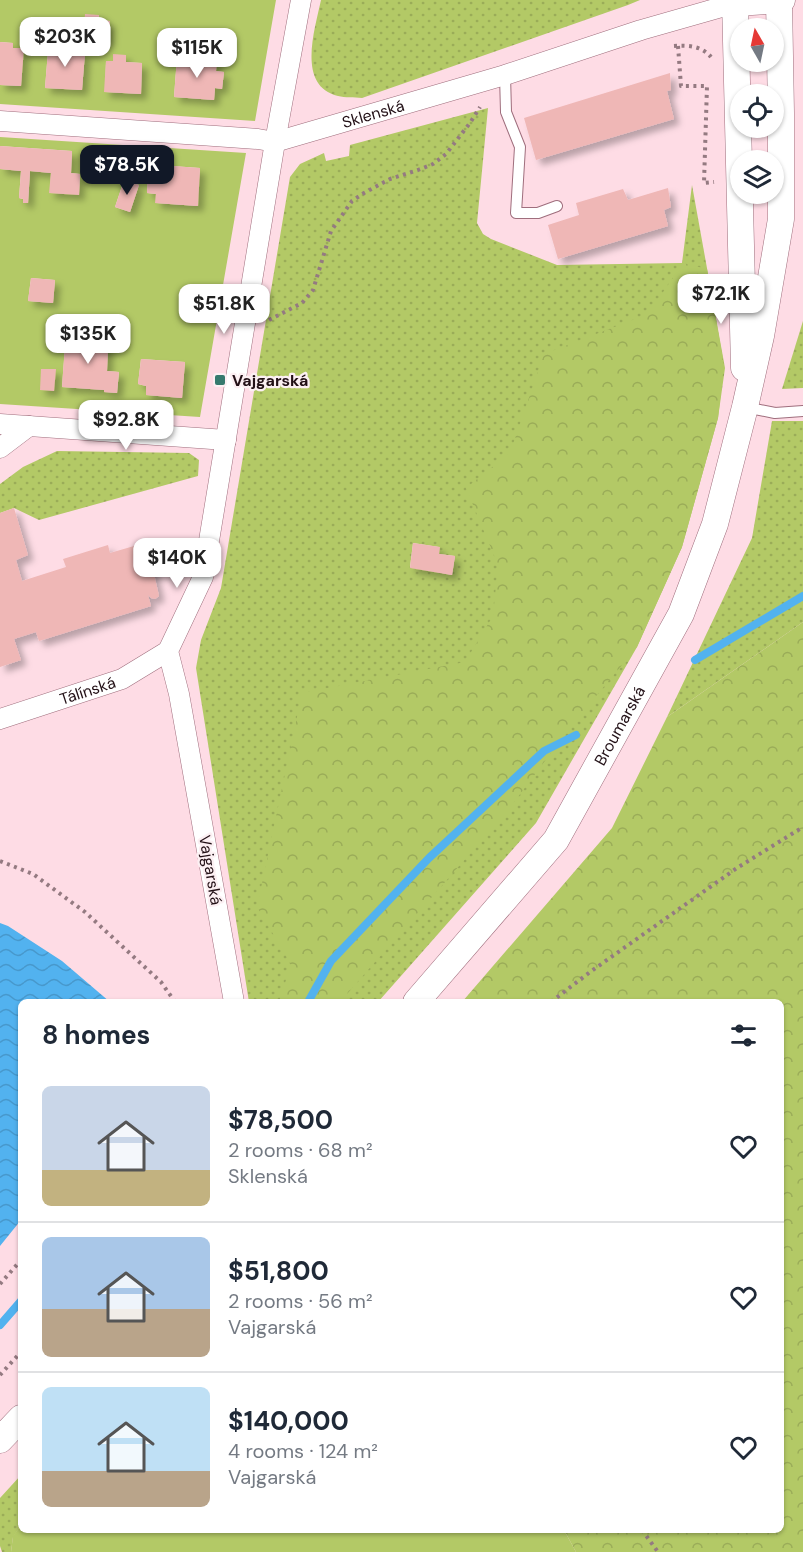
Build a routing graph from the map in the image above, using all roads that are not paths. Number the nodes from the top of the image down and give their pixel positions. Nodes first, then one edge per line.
1 (301, 0) edge
2 (780, 0) edge
3 (737, 1) edge
4 (505, 75) junction
5 (0, 121) edge
6 (274, 142) junction
7 (557, 206) dead end
8 (745, 407) junction
9 (803, 411) edge
10 (0, 423) edge
11 (29, 426) junction
12 (226, 440) junction
13 (0, 448) edge
14 (168, 651) junction
15 (0, 719) edge
16 (233, 999) edge
17 (419, 999) edge
18 (18, 1421) edge
19 (0, 1440) edge

1 - 6 street
2 - 3 street
2 - 8 street, Broumarská
3 - 4 street, Sklenská
3 - 8 street, Broumarská
4 - 6 street, Sklenská
4 - 7 lane
5 - 6 street, Sklenská
6 - 12 street
8 - 9 lane
8 - 17 street, Broumarská
10 - 11 street
11 - 12 street
11 - 13 street
12 - 14 street
14 - 15 street, Tálínská
14 - 16 street, Vajgarská
18 - 19 street

